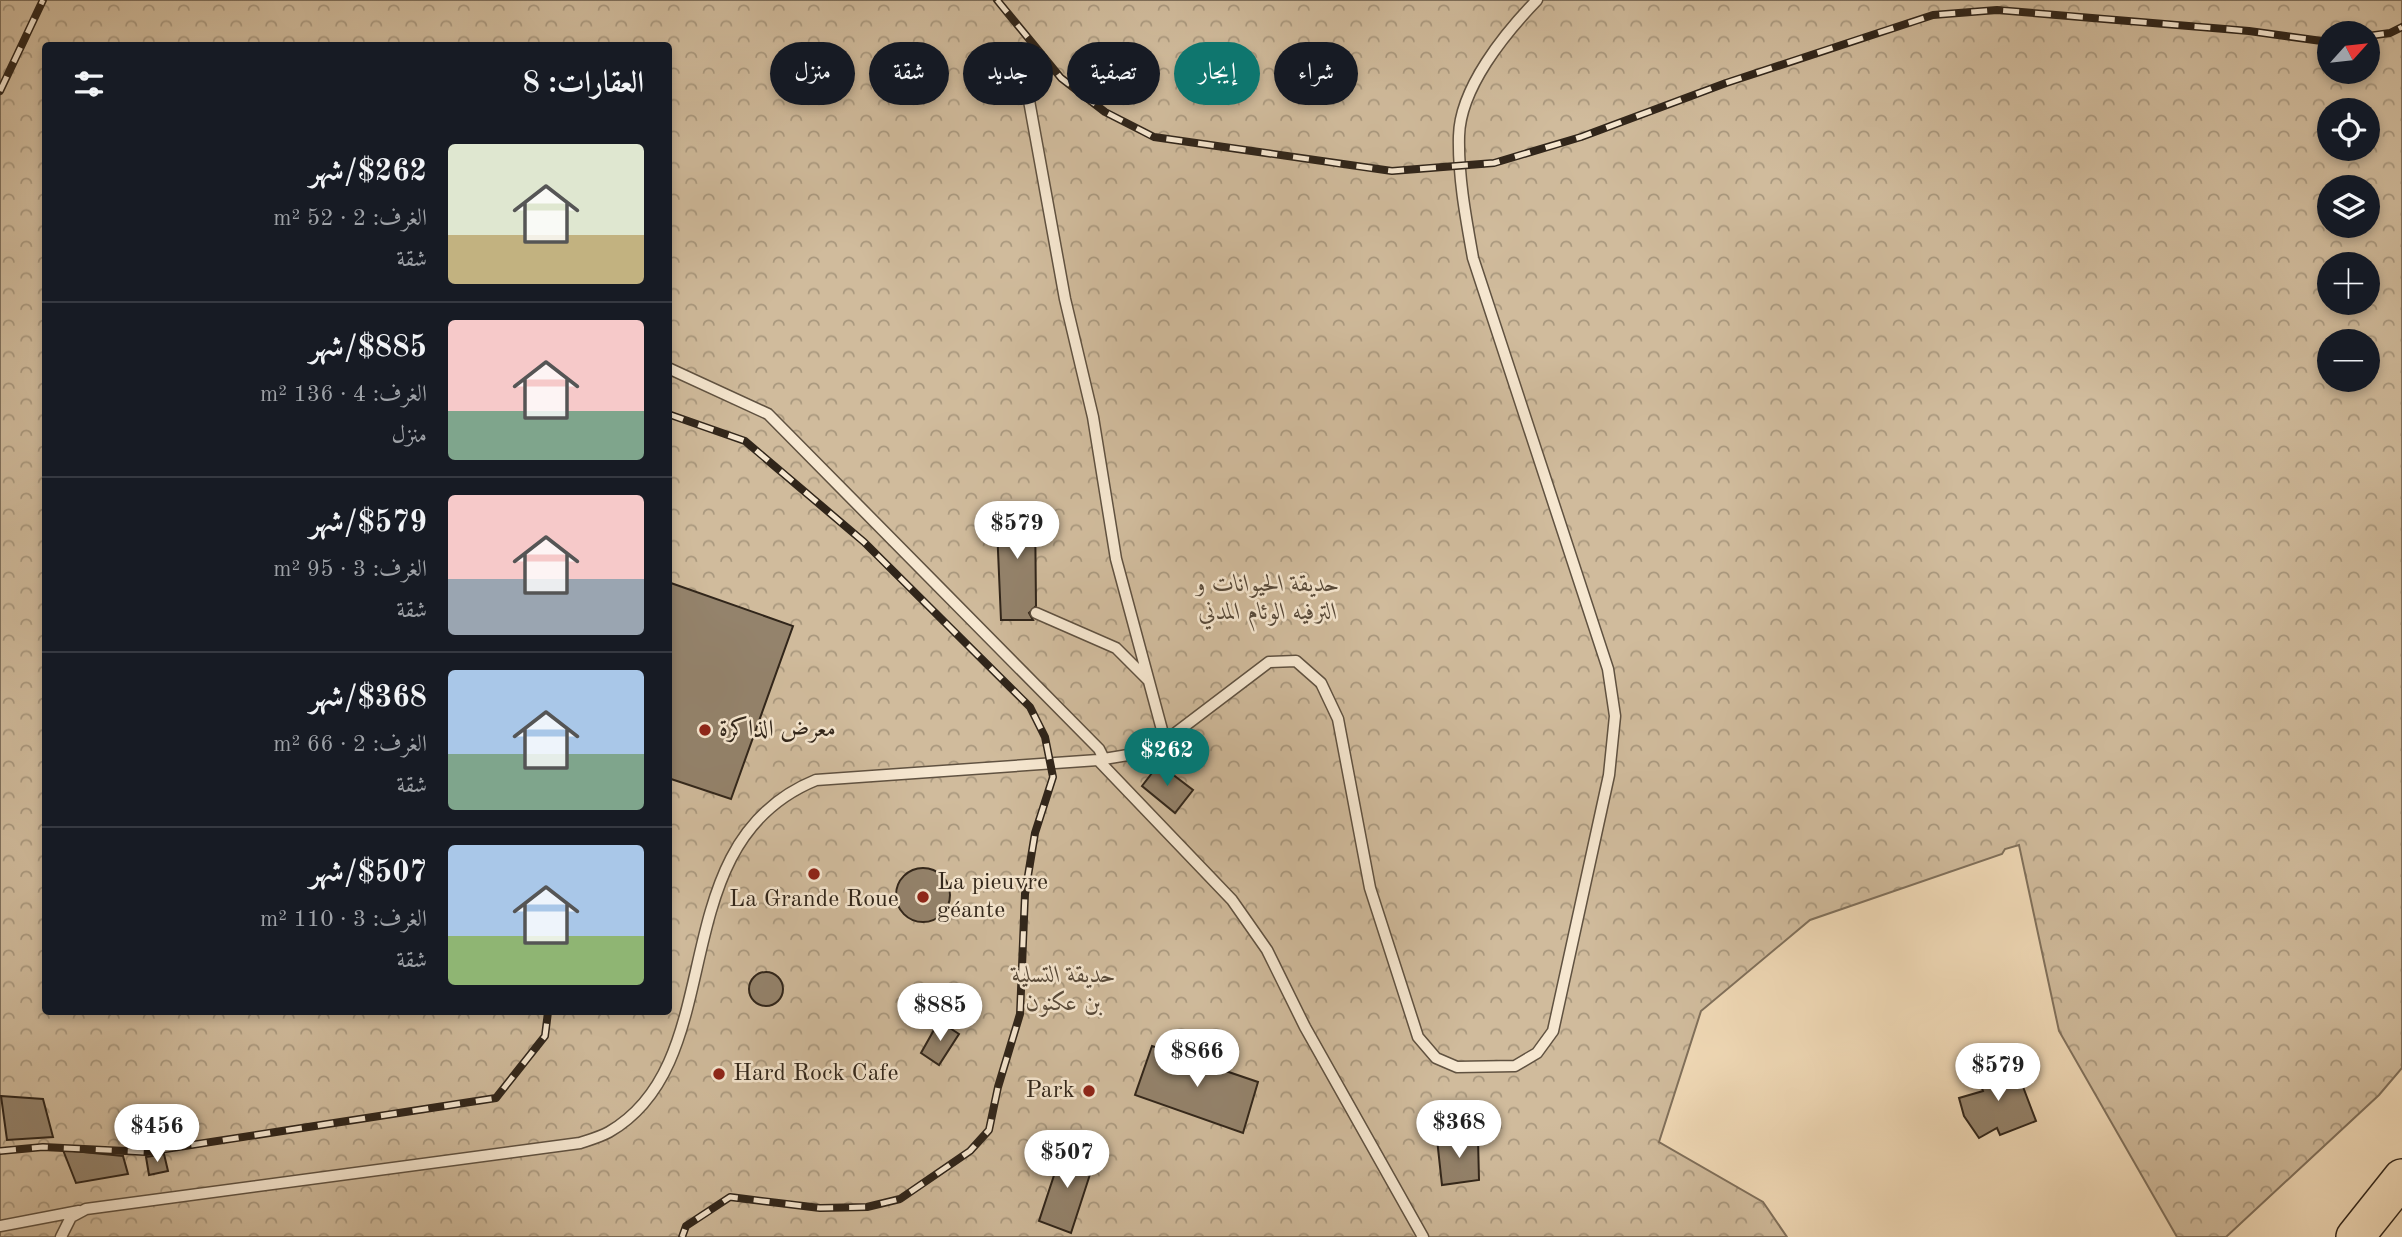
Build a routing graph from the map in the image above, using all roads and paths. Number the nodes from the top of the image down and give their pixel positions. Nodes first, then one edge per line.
1 (1537, 0) edge
2 (1030, 105) edge
3 (672, 370) edge
4 (1036, 613) dead end
5 (1148, 680) junction
6 (1165, 741) junction
7 (1101, 759) junction
8 (2402, 1178) edge
9 (86, 1209) junction
10 (0, 1226) edge
11 (61, 1237) edge
12 (1423, 1237) edge
13 (2355, 1237) edge

1 - 6 lane
2 - 5 lane
3 - 7 lane
4 - 5 lane
5 - 6 lane
6 - 7 lane
7 - 9 lane
7 - 12 lane
8 - 13 highway
9 - 10 lane
9 - 11 lane

